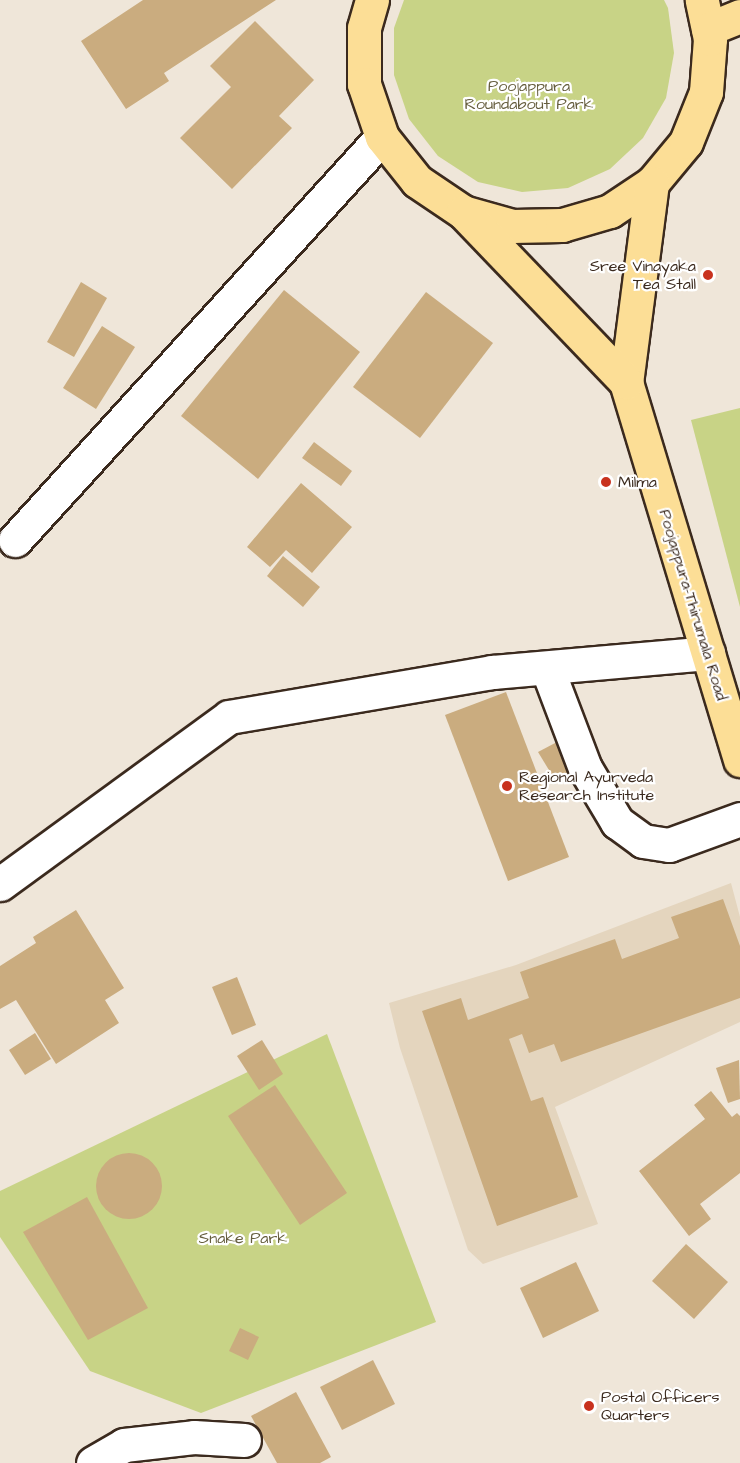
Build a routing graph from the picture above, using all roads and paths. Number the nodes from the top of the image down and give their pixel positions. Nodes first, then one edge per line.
1 (366, 9) edge
2 (705, 14) edge
3 (740, 16) edge
4 (382, 137) junction
5 (652, 183) junction
6 (464, 212) junction
7 (626, 382) junction
8 (15, 540) dead end
9 (708, 653) junction
10 (547, 668) junction
11 (740, 760) edge
12 (740, 819) edge
13 (0, 884) edge
14 (244, 1440) dead end
15 (93, 1463) edge

1 - 4 main road
2 - 3 main road
2 - 5 main road
4 - 6 main road
4 - 8 street
5 - 6 main road
5 - 7 main road
6 - 7 main road
7 - 9 main road, Poojappura-Thirumala Road
9 - 10 street
9 - 11 main road, Poojappura-Thirumala Road
10 - 12 street
10 - 13 street
14 - 15 street

